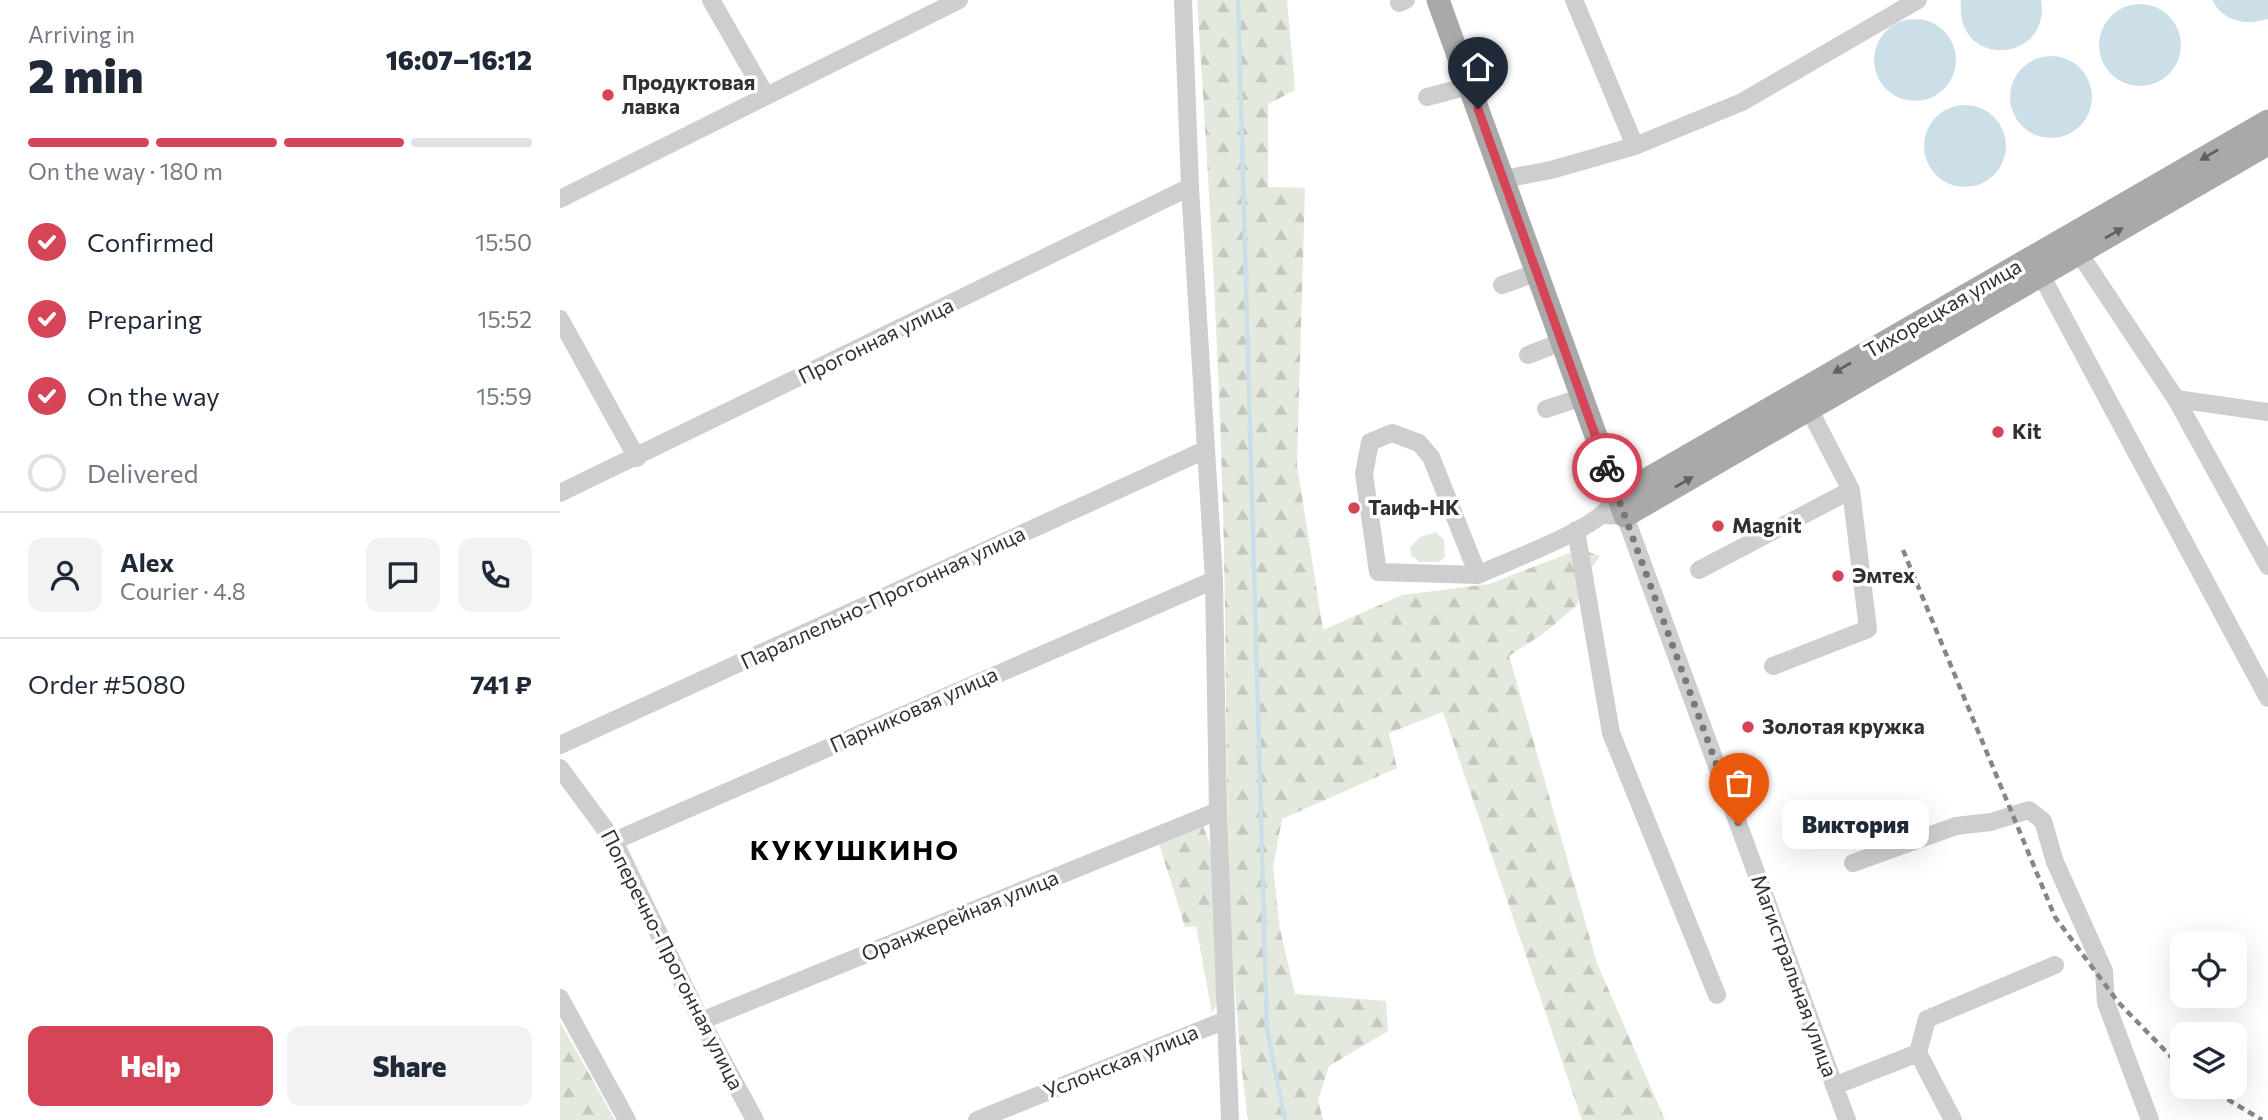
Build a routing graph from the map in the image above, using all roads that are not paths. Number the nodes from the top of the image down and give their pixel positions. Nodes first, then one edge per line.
1 (711, 0) edge
2 (959, 0) edge
3 (1184, 0) edge
4 (1438, 0) edge
5 (1574, 0) edge
6 (1918, 0) edge
7 (925, 7) edge
8 (1469, 86) junction
9 (765, 94) junction
10 (1427, 97) dead end
11 (2268, 121) edge
12 (2268, 144) edge
13 (1635, 146) junction
14 (1504, 179) junction
15 (1190, 187) junction
16 (560, 199) edge
17 (2079, 253) junction
18 (1538, 272) junction
19 (2041, 275) junction
20 (1502, 285) dead end
21 (560, 319) edge
22 (1564, 341) junction
23 (1528, 355) dead end
24 (1583, 397) junction
25 (2176, 398) junction
26 (1546, 409) dead end
27 (1809, 409) junction
28 (2268, 412) edge
29 (1205, 450) junction
30 (637, 458) junction
31 (1851, 490) junction
32 (560, 493) edge
33 (1615, 509) junction
34 (1576, 530) junction
35 (2268, 566) edge
36 (1699, 570) dead end
37 (1478, 575) junction
38 (1214, 580) junction
39 (1773, 666) dead end
40 (2268, 698) edge
41 (560, 746) edge
42 (560, 768) edge
43 (1218, 811) junction
44 (614, 841) junction
45 (1853, 863) dead end
46 (2055, 965) dead end
47 (1717, 995) dead end
48 (560, 998) edge
49 (1226, 1020) junction
50 (701, 1021) junction
51 (1918, 1053) junction
52 (1834, 1086) junction
53 (627, 1120) edge
54 (755, 1120) edge
55 (977, 1120) edge
56 (1230, 1120) edge
57 (1847, 1120) edge
58 (1953, 1120) edge
59 (2150, 1120) edge

1 - 9 street
2 - 7 street
3 - 15 street
4 - 8 main road
5 - 13 street
6 - 13 street
7 - 9 street
8 - 10 street
8 - 14 main road
9 - 16 street
11 -> 33 main road, Тихорецкая улица
17 -> 12 main road, Тихорецкая улица
13 - 14 street
14 - 18 main road
15 - 29 street
15 - 30 street, Прогонная улица
17 - 19 main road, Тихорецкая улица
17 - 25 street
18 - 20 street
18 - 22 main road
19 - 27 main road, Тихорецкая улица
19 - 40 street
21 - 30 street
22 - 23 street
22 - 24 main road
24 - 26 street
24 - 33 main road
25 - 28 street
25 - 35 street
27 - 31 street
33 -> 27 main road, Тихорецкая улица
29 - 38 street
29 - 41 street, Параллельно-Прогонная улица
30 - 32 street, Прогонная улица
31 - 36 street
31 - 39 street
33 - 34 street
33 - 52 street, Магистральная улица
34 - 37 street
34 - 47 street
37 - 37 street
38 - 43 street
38 - 44 street, Парниковая улица
42 - 44 street, Поперечно-Прогонная улица
43 - 49 street
43 - 50 street, Оранжерейная улица
44 - 50 street, Поперечно-Прогонная улица
45 - 59 street
46 - 51 street
48 - 53 street
49 - 55 street, Услонская улица
49 - 56 street
50 - 54 street, Поперечно-Прогонная улица
51 - 52 street
51 - 58 street
52 - 57 street, Магистральная улица

